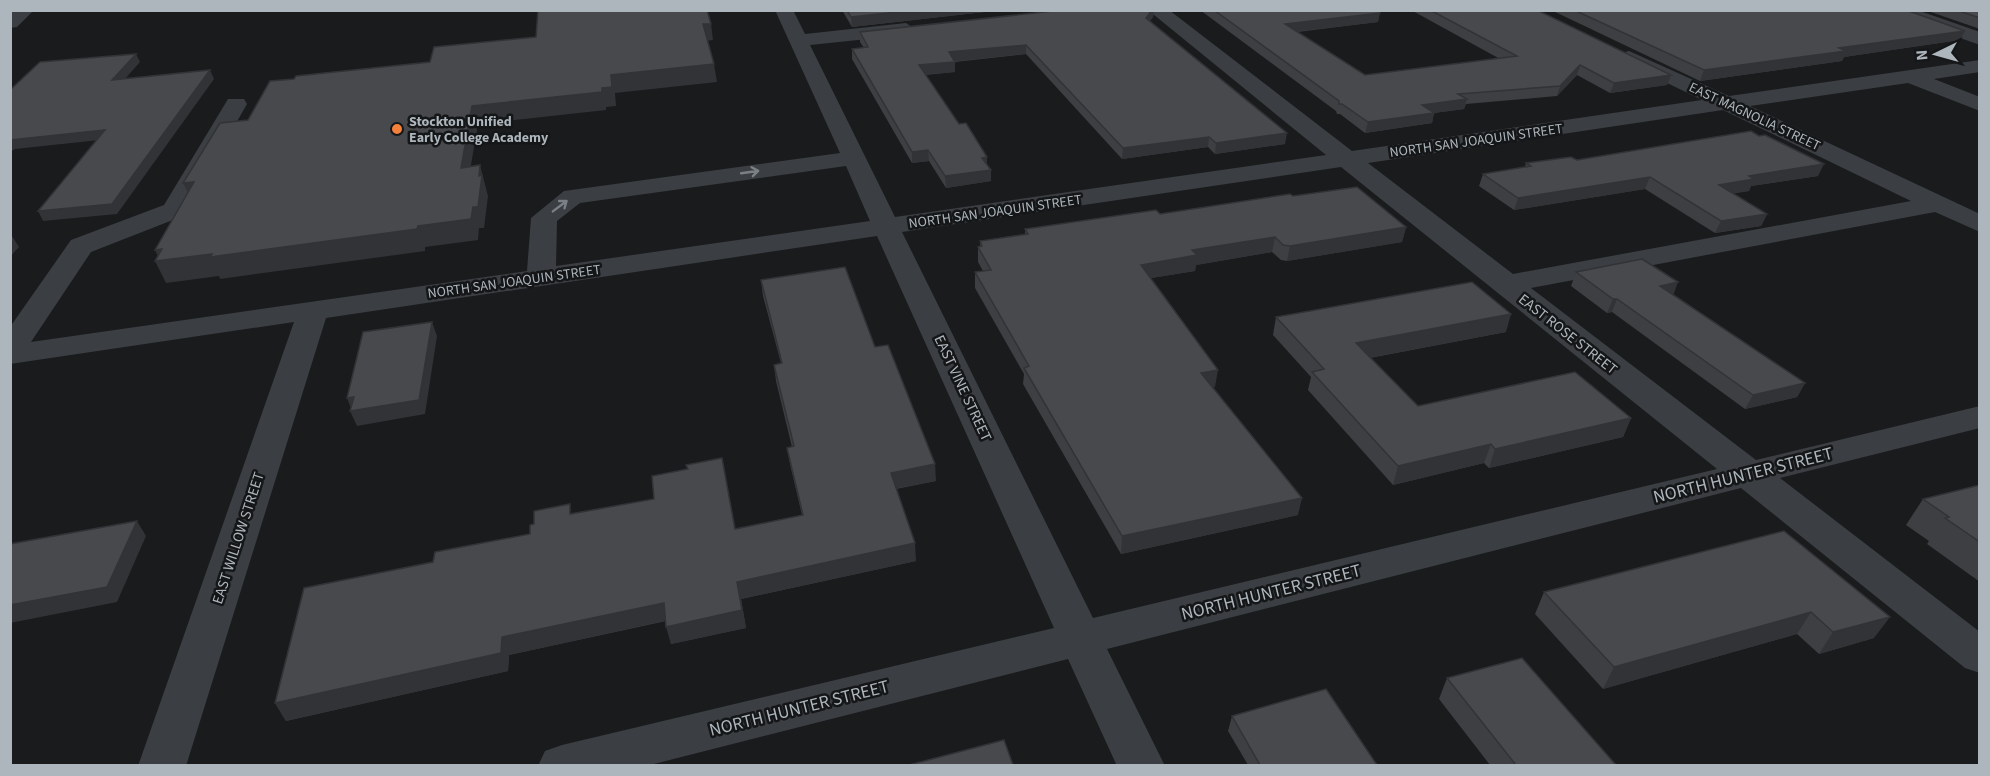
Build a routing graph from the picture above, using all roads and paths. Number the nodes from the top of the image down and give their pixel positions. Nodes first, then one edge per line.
1 (24, 10) edge
2 (784, 10) edge
3 (1156, 10) edge
4 (1898, 10) edge
5 (1957, 12) edge
6 (1917, 17) junction
7 (10, 23) edge
8 (925, 27) edge
9 (1980, 39) edge
10 (798, 40) junction
11 (1613, 50) edge
12 (1980, 66) edge
13 (1909, 76) junction
14 (1728, 103) junction
15 (236, 104) dead end
16 (1980, 105) edge
17 (854, 158) junction
18 (1346, 159) junction
19 (1937, 204) junction
20 (1980, 224) edge
21 (887, 227) junction
22 (541, 277) junction
23 (1504, 284) junction
24 (314, 311) junction
25 (10, 350) edge
26 (10, 355) edge
27 (1980, 417) edge
28 (1747, 474) junction
29 (1081, 639) junction
30 (1980, 656) edge
31 (683, 751) edge
32 (162, 765) edge
33 (562, 765) edge
34 (1141, 765) edge

1 - 7 street
2 - 10 street, EAST VINE STREET
3 - 18 street, EAST ROSE STREET
4 - 6 street
5 - 6 street
6 - 9 street
8 - 10 street
10 - 17 street, EAST VINE STREET
11 - 14 street, EAST MAGNOLIA STREET
12 - 13 street, NORTH SAN JOAQUIN STREET
13 - 14 street, NORTH SAN JOAQUIN STREET
13 - 16 street
14 - 18 street, NORTH SAN JOAQUIN STREET
14 - 19 street, EAST MAGNOLIA STREET
15 - 25 street
17 - 21 street, EAST VINE STREET
22 -> 17 street
18 - 21 street, NORTH SAN JOAQUIN STREET
18 - 23 street, EAST ROSE STREET
19 - 20 street, EAST MAGNOLIA STREET
19 - 23 street
21 - 22 street, NORTH SAN JOAQUIN STREET
21 - 29 street, EAST VINE STREET
22 - 24 street, NORTH SAN JOAQUIN STREET
23 - 28 street, EAST ROSE STREET
24 - 26 street, NORTH SAN JOAQUIN STREET
24 - 32 street, EAST WILLOW STREET
27 - 28 street, NORTH HUNTER STREET
28 - 29 street, NORTH HUNTER STREET
28 - 30 street, EAST ROSE STREET
29 - 31 street, NORTH HUNTER STREET
29 - 34 street, EAST VINE STREET
31 - 33 street, NORTH HUNTER STREET

